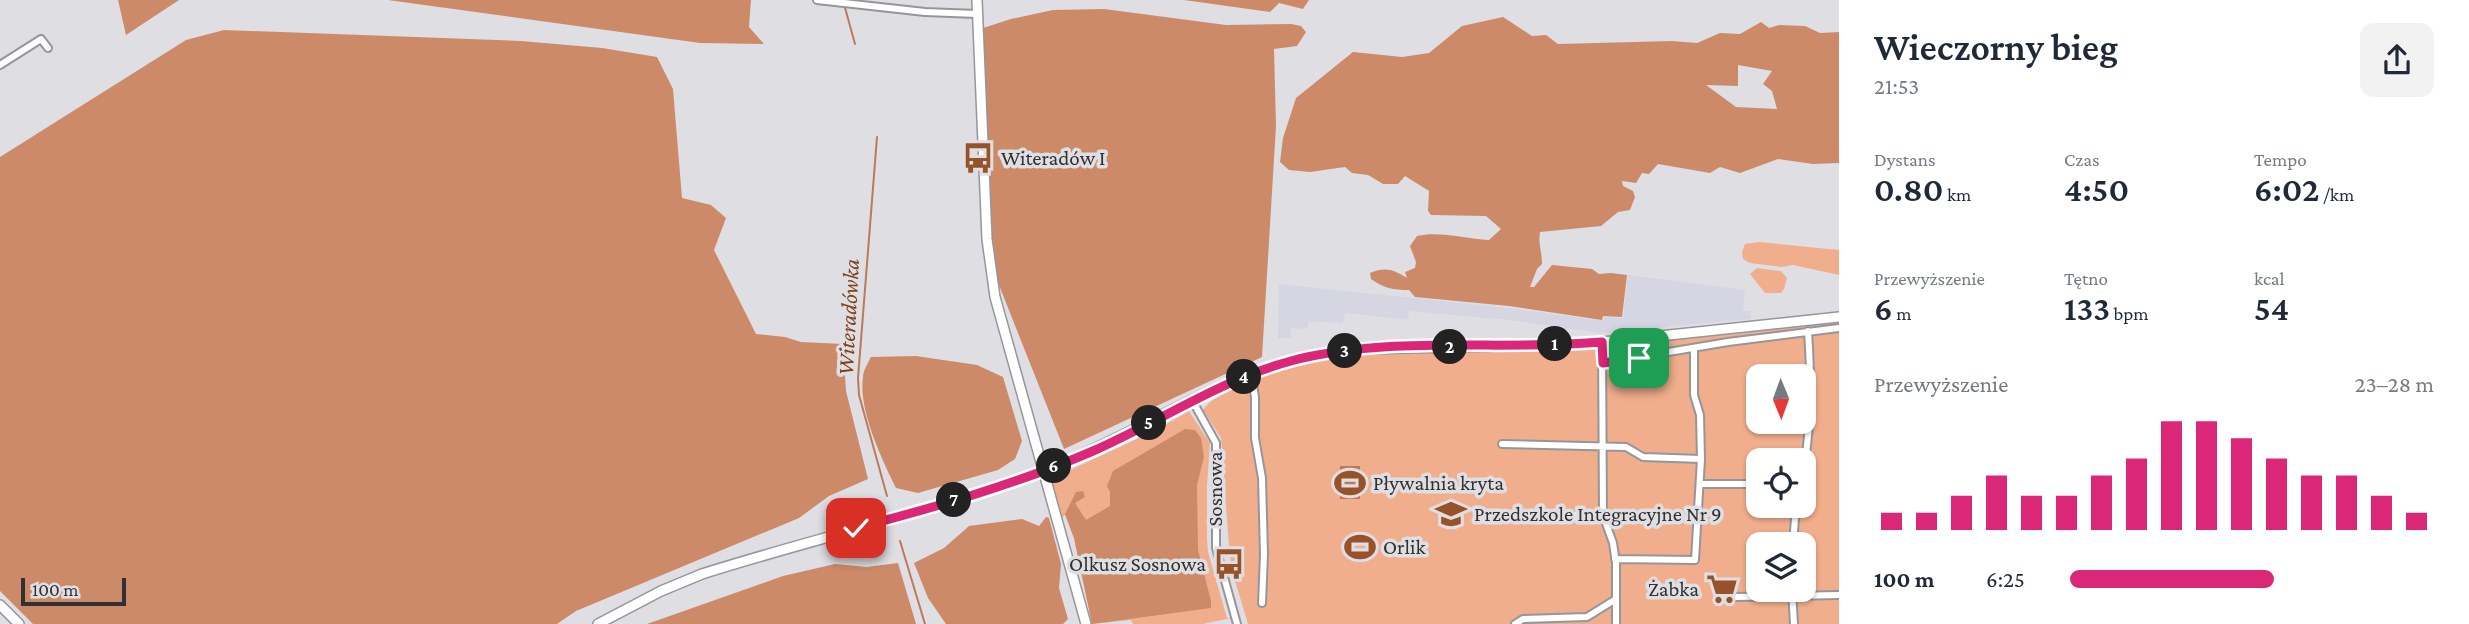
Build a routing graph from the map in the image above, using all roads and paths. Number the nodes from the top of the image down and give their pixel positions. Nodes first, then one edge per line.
1 (817, 0) edge
2 (977, 0) edge
3 (977, 14) junction
4 (48, 48) dead end
5 (0, 65) edge
6 (1839, 317) edge
7 (1839, 328) edge
8 (1808, 331) junction
9 (1602, 342) junction
10 (1694, 348) junction
11 (1603, 363) junction
12 (1251, 374) junction
13 (1192, 400) junction
14 (1502, 444) dead end
15 (1602, 447) junction
16 (1807, 448) edge
17 (1701, 459) junction
18 (1043, 470) junction
19 (1701, 484) junction
20 (1746, 484) edge
21 (1491, 515) dead end
22 (1603, 515) junction
23 (1615, 559) junction
24 (1816, 594) edge
25 (1839, 595) edge
26 (1746, 596) edge
27 (1735, 597) dead end
28 (1616, 599) junction
29 (1792, 602) edge
30 (1262, 603) dead end
31 (0, 605) edge
32 (1791, 623) edge
33 (19, 624) edge
34 (598, 624) edge
35 (1086, 624) edge
36 (1237, 624) edge
37 (1516, 624) edge
38 (1616, 624) edge

1 - 3 street
2 - 3 main road
3 - 18 main road
4 - 5 street
6 - 9 main road
7 - 8 street
8 - 10 street
8 - 16 street
9 - 11 street
9 - 12 main road
10 - 11 street
10 - 17 street
11 - 15 street
12 - 13 main road
12 - 30 street, Sosnowa
13 - 18 main road
13 - 36 street, Sosnowa
14 - 15 street
15 - 17 street
15 - 22 street
17 - 19 street
18 - 34 main road
18 - 35 main road
19 - 20 street
19 - 23 street
21 - 22 street
22 - 23 street
23 - 28 street
24 - 25 street
26 - 27 street
28 - 37 street
28 - 38 street
29 - 32 street
31 - 33 main road

